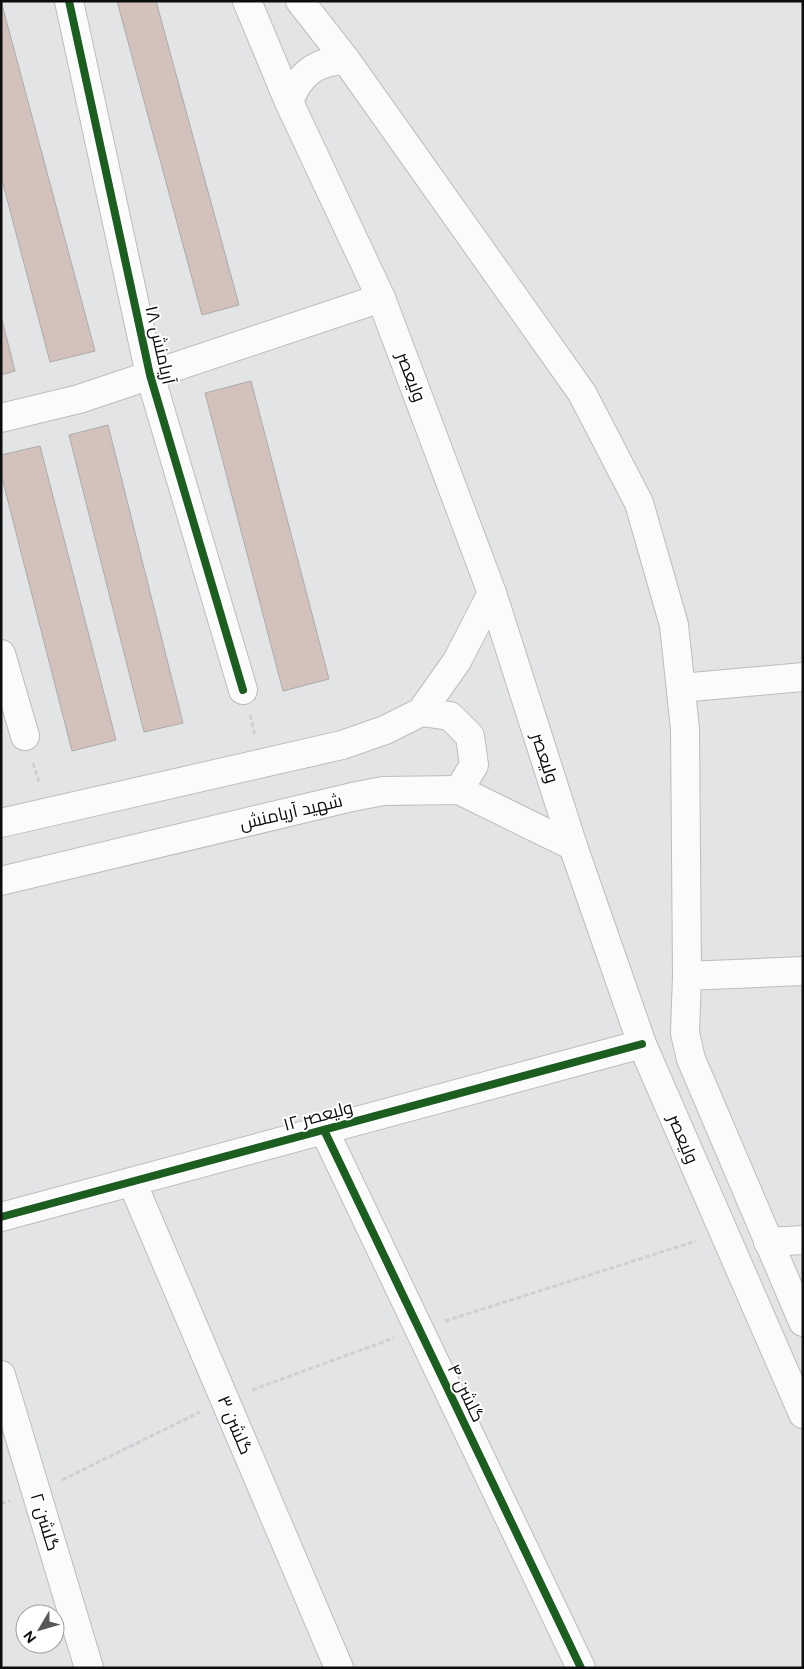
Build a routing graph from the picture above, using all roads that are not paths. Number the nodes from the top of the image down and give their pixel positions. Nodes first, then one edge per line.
1 (68, 1) edge
2 (247, 1) edge
3 (300, 1) edge
4 (346, 60) junction
5 (289, 102) junction
6 (381, 298) junction
7 (150, 375) junction
8 (1, 418) edge
9 (492, 593) junction
10 (1, 654) edge
11 (803, 677) edge
12 (681, 688) junction
13 (242, 690) road end
14 (421, 712) junction
15 (25, 736) road end
16 (459, 790) junction
17 (1, 823) edge
18 (573, 846) junction
19 (1, 881) edge
20 (803, 971) edge
21 (687, 976) junction
22 (642, 1044) junction
23 (324, 1130) junction
24 (132, 1182) junction
25 (1, 1217) edge
26 (803, 1240) edge
27 (768, 1242) junction
28 (803, 1322) edge
29 (1, 1375) edge
30 (803, 1414) edge
31 (89, 1668) edge
32 (339, 1668) edge
33 (581, 1668) edge

1 - 7 main road, آریامنش ۱۸
2 - 5 main road, ولیعصر
3 - 4 main road
4 - 5 main road
4 - 12 main road
5 - 6 main road, ولیعصر
6 - 7 main road
6 - 9 main road, ولیعصر
7 - 8 main road
7 - 13 main road, آریامنش ۱۸
9 - 14 main road
9 - 18 main road, ولیعصر
10 - 15 main road
11 - 12 main road
12 - 21 main road
14 - 16 main road
14 - 17 main road
16 - 18 main road, شهید آریامنش
16 - 19 main road, شهید آریامنش
18 - 22 main road, ولیعصر
20 - 21 main road
21 - 27 main road
22 - 23 main road, ولیعصر ۱۲
22 - 30 main road, ولیعصر
23 - 24 main road, ولیعصر ۱۲
23 - 33 main road, گلشن ۴
24 - 25 main road, ولیعصر ۱۲
24 - 32 main road, گلشن ۳
26 - 27 main road
27 - 28 main road
29 - 31 main road, گلشن ۲

